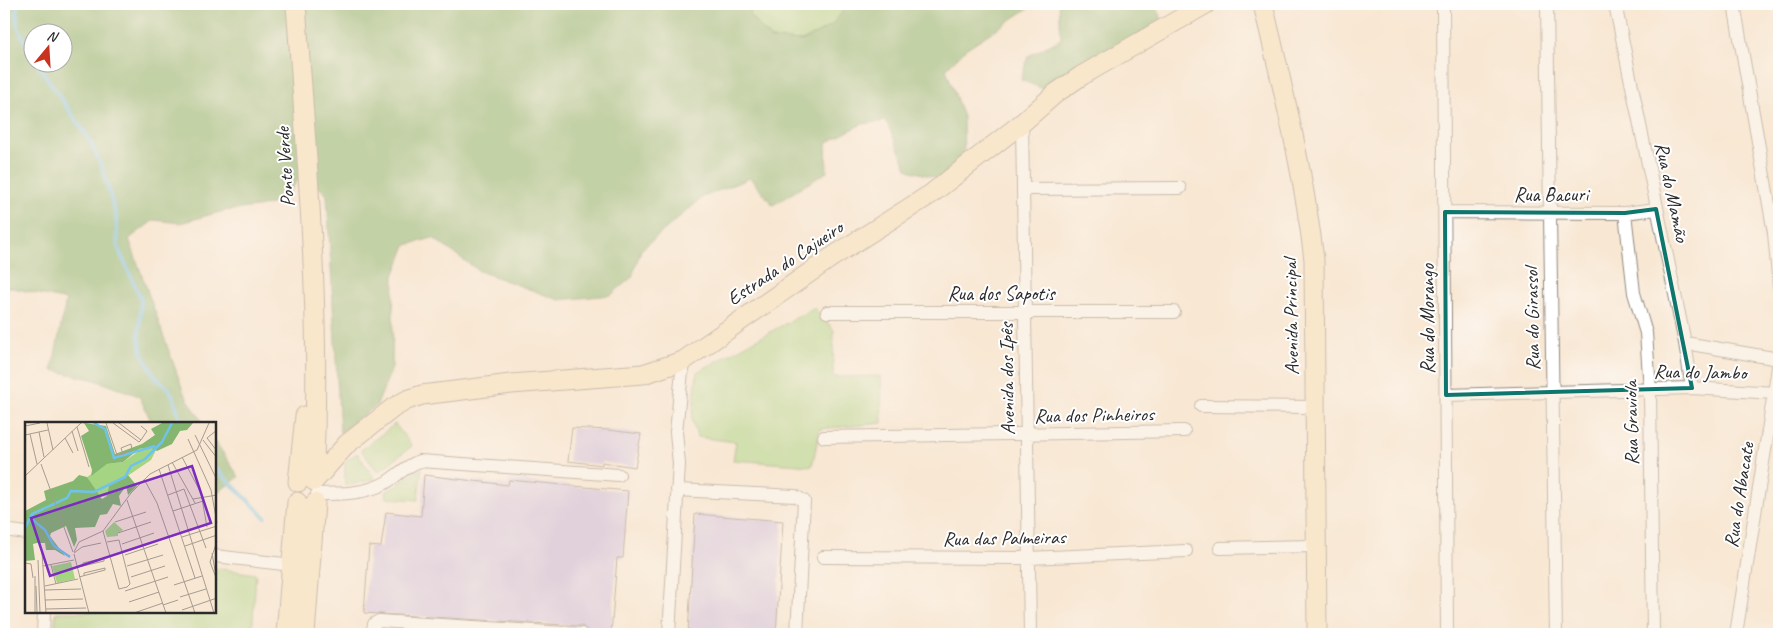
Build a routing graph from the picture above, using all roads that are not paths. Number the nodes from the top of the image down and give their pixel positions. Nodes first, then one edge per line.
1 (296, 4) edge
2 (1206, 4) edge
3 (1263, 4) edge
4 (1443, 4) edge
5 (1547, 4) edge
6 (1614, 4) edge
7 (1734, 4) edge
8 (1022, 123) junction
9 (1180, 188) dead end
10 (1023, 189) junction
11 (1656, 208) junction
12 (1445, 212) junction
13 (1549, 213) junction
14 (1625, 213) junction
15 (1779, 287) edge
16 (827, 312) dead end
17 (1025, 312) junction
18 (1174, 312) dead end
19 (1685, 343) junction
20 (1779, 360) edge
21 (683, 361) junction
22 (1692, 388) junction
23 (1650, 390) junction
24 (1552, 393) junction
25 (1775, 393) junction
26 (1446, 395) junction
27 (1201, 406) dead end
28 (1315, 407) junction
29 (1184, 431) dead end
30 (1027, 435) junction
31 (824, 437) dead end
32 (619, 475) dead end
33 (310, 490) junction
34 (677, 490) junction
35 (4, 530) edge
36 (25, 533) edge
37 (1316, 546) junction
38 (1220, 548) dead end
39 (1186, 551) dead end
40 (216, 556) edge
41 (822, 557) dead end
42 (1029, 558) junction
43 (292, 565) junction
44 (44, 613) edge
45 (43, 634) edge
46 (286, 634) edge
47 (305, 634) edge
48 (372, 634) edge
49 (581, 634) edge
50 (669, 634) edge
51 (797, 634) edge
52 (1030, 634) edge
53 (1317, 634) edge
54 (1447, 634) edge
55 (1556, 634) edge
56 (1653, 634) edge
57 (1736, 634) edge

1 - 33 street, Ponte Verde
2 - 8 street, Estrada do Cajueiro
3 - 28 street, Avenida Principal
4 - 12 street, Rua do Morango
5 - 13 street, Rua do Girassol
6 - 11 street, Rua do Mamão
7 - 15 street
8 - 10 street, Avenida dos Ipês
8 - 21 street, Estrada do Cajueiro
9 - 10 street
10 - 17 street, Avenida dos Ipês
11 - 14 street, Rua Bacuri
11 - 19 street, Rua do Mamão
12 - 13 street, Rua Bacuri
12 - 26 street, Rua do Morango
13 - 14 street, Rua Bacuri
13 - 24 street, Rua do Girassol
14 - 23 street, Rua Graviola
16 - 17 street, Rua dos Sapotis
17 - 18 street, Rua dos Sapotis
17 - 30 street, Avenida dos Ipês
19 - 20 street
19 - 22 street, Rua do Mamão
20 - 25 street, Rua do Abacate
21 - 33 street, Estrada do Cajueiro
21 - 34 street
22 - 23 street, Rua do Jambo
22 - 25 street, Rua do Jambo
23 - 24 street, Rua do Jambo
23 - 56 street, Rua Graviola
24 - 26 street, Rua do Jambo
24 - 55 street, Rua do Girassol
25 - 57 street, Rua do Abacate
26 - 54 street, Rua do Morango
27 - 28 street
28 - 37 street, Avenida Principal
29 - 30 street, Rua dos Pinheiros
30 - 31 street, Rua dos Pinheiros
30 - 42 street, Avenida dos Ipês
32 - 33 street
33 - 43 street
33 - 47 street
34 - 50 street
34 - 51 street
35 - 36 street
37 - 38 street
37 - 53 street, Avenida Principal
39 - 42 street, Rua das Palmeiras
40 - 43 street
41 - 42 street, Rua das Palmeiras
42 - 52 street, Avenida dos Ipês
43 - 46 street
44 - 45 street
48 - 49 street

